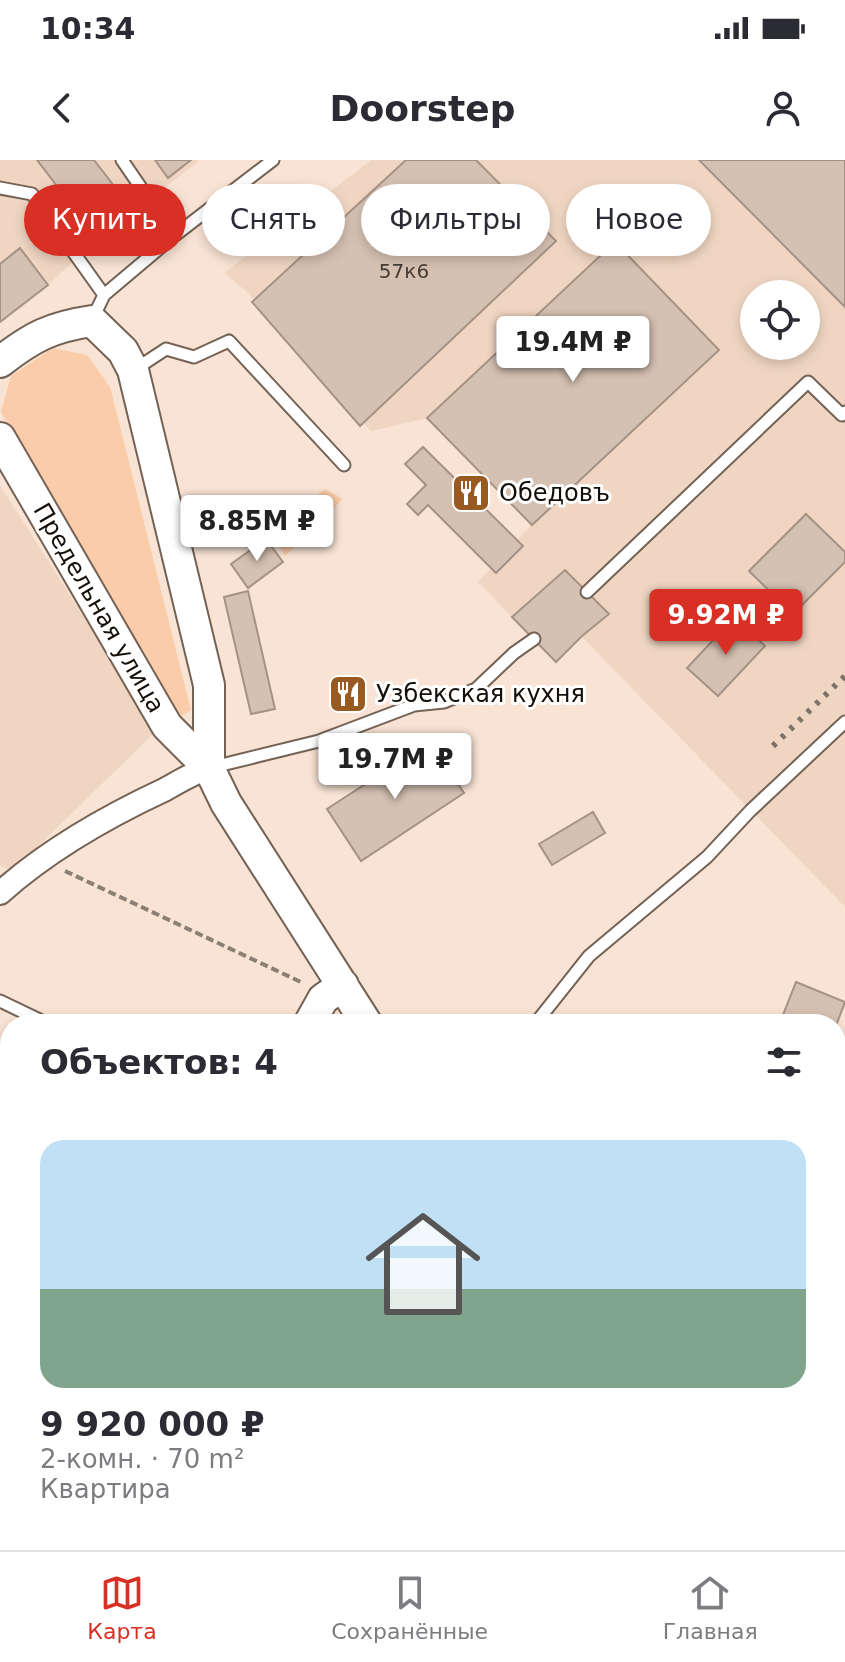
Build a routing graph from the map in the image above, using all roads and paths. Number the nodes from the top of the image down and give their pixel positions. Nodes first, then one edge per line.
1 (122, 160) edge
2 (273, 160) edge
3 (138, 184) edge
4 (0, 188) edge
5 (186, 227) edge
6 (153, 256) edge
7 (98, 308) junction
8 (0, 362) edge
9 (133, 370) junction
10 (845, 412) edge
11 (0, 438) edge
12 (344, 465) dead end
13 (587, 592) dead end
14 (534, 639) dead end
15 (845, 722) edge
16 (209, 768) junction
17 (41, 860) junction
18 (0, 893) edge
19 (306, 985) dead end
20 (343, 985) junction
21 (0, 1001) edge
22 (27, 1014) edge
23 (315, 1014) edge
24 (361, 1014) edge
25 (543, 1014) edge

1 - 3 lane
2 - 5 lane
4 - 7 lane
6 - 7 lane
7 - 8 street
7 - 9 street, Предельная улица
9 - 12 lane
9 - 16 street, Предельная улица
10 - 13 lane
11 - 16 street, Предельная улица
14 - 16 lane
15 - 25 lane
16 - 17 street
16 - 20 street, Предельная улица
17 - 18 street
17 - 19 path
20 - 23 street
20 - 24 street, Предельная улица
21 - 22 lane

